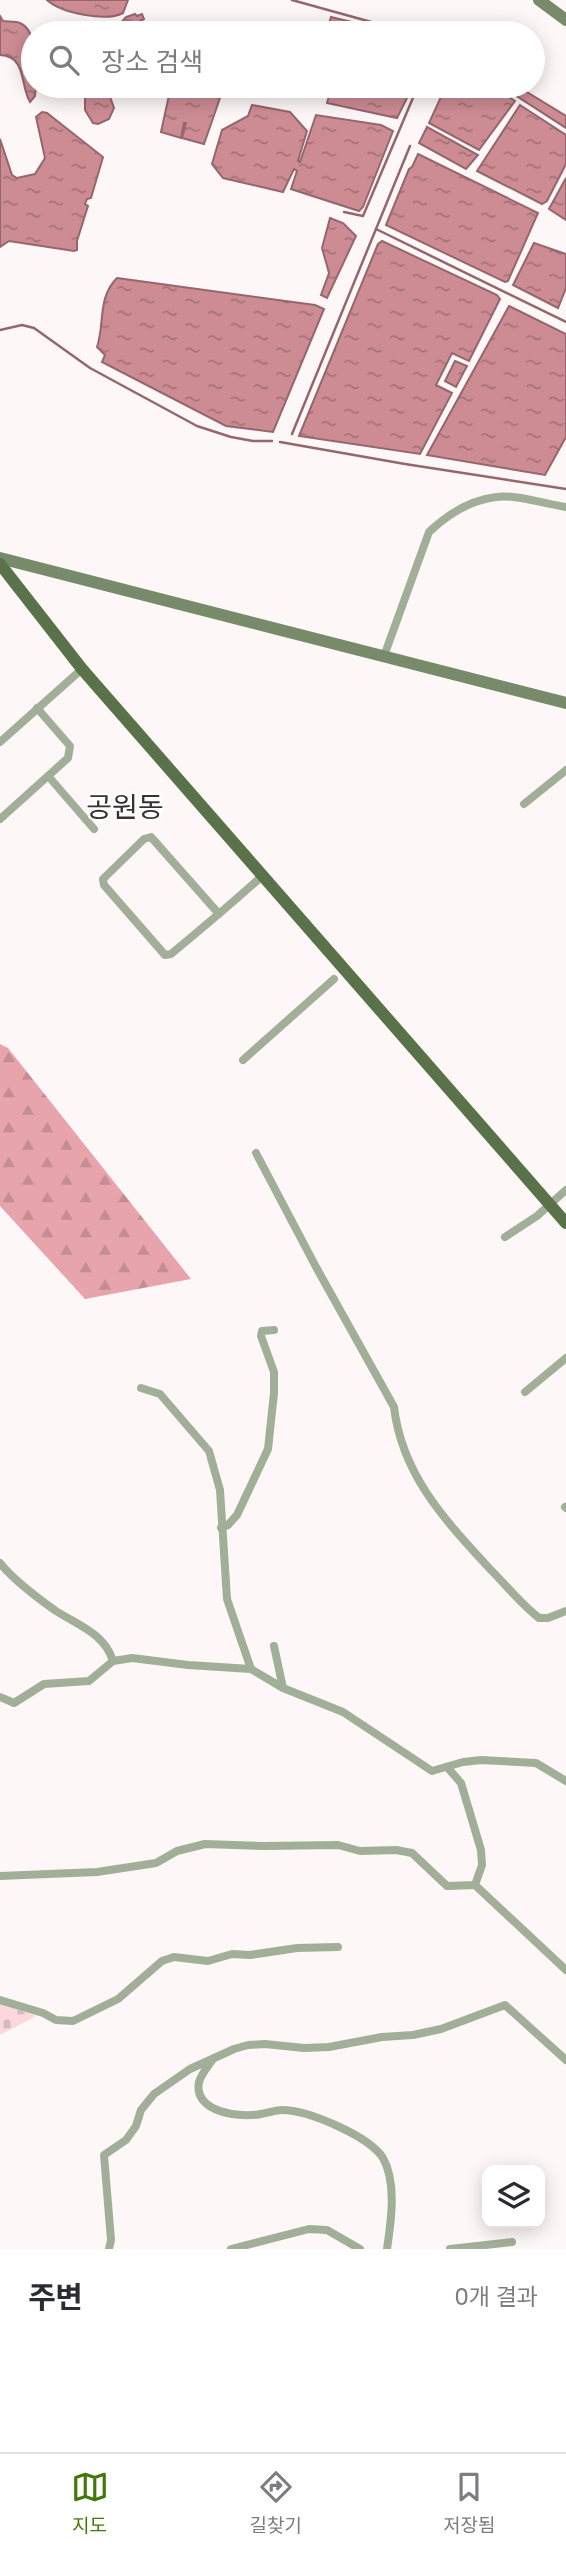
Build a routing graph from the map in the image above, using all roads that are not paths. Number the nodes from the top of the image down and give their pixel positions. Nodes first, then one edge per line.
1 (539, 0) edge
2 (566, 20) edge
3 (566, 507) edge
4 (0, 558) edge
5 (0, 564) edge
6 (384, 656) junction
7 (82, 669) junction
8 (566, 703) edge
9 (37, 708) junction
10 (0, 742) edge
11 (566, 770) edge
12 (48, 777) junction
13 (524, 804) dead end
14 (0, 819) edge
15 (94, 829) dead end
16 (263, 875) junction
17 (219, 914) junction
18 (334, 979) dead end
19 (243, 1060) dead end
20 (256, 1153) dead end
21 (566, 1190) edge
22 (550, 1204) junction
23 (566, 1223) edge
24 (505, 1237) dead end
25 (274, 1330) dead end
26 (566, 1357) edge
27 (141, 1388) dead end
28 (525, 1392) dead end
29 (221, 1528) junction
30 (0, 1563) edge
31 (566, 1611) edge
32 (274, 1646) dead end
33 (113, 1661) junction
34 (251, 1669) junction
35 (283, 1688) junction
36 (0, 1697) edge
37 (447, 1768) junction
38 (566, 1781) edge
39 (0, 1877) edge
40 (475, 1885) junction
41 (338, 1947) dead end
42 (566, 1970) edge
43 (0, 2000) edge
44 (213, 2059) junction
45 (566, 2060) edge
46 (512, 2242) dead end
47 (109, 2249) edge
48 (231, 2249) edge
49 (360, 2249) edge
50 (387, 2249) edge
51 (450, 2249) edge

1 - 2 main road
3 - 6 street
4 - 6 main road
5 - 7 main road
6 - 8 main road
7 - 9 street
7 - 16 main road
9 - 10 street
9 - 12 street
11 - 13 street
12 - 14 street
12 - 15 street
16 - 17 street
16 - 22 main road
17 - 17 street
18 - 19 street
20 - 31 street
21 - 22 street
22 - 23 main road
22 - 24 street
25 - 29 street
26 - 28 street
27 - 29 street
29 - 34 street
30 - 33 street
32 - 35 street
33 - 34 street
33 - 36 street
34 - 35 street
35 - 37 street
37 - 38 street
37 - 40 street
39 - 40 street
40 - 42 street
41 - 43 street
44 - 45 street
44 - 47 street
44 - 50 street
46 - 51 street
48 - 49 street

